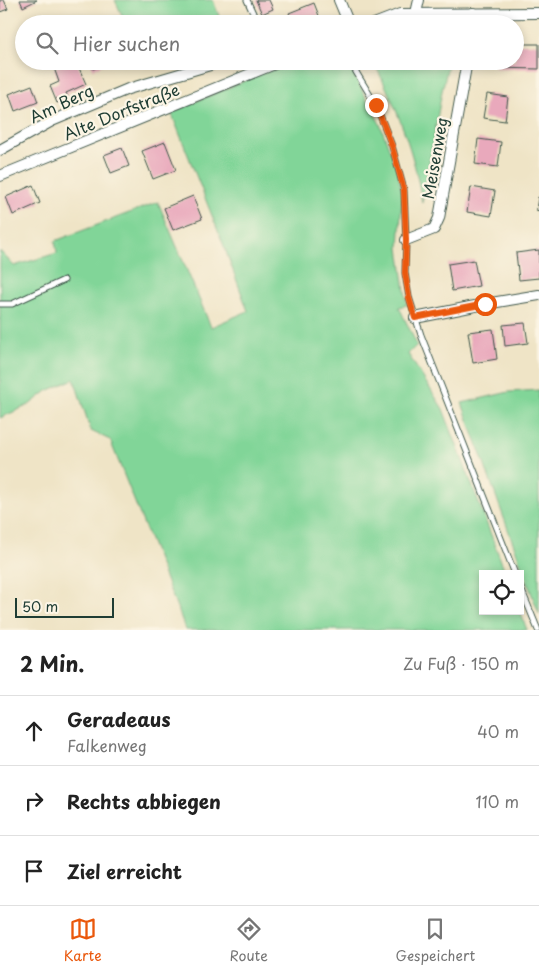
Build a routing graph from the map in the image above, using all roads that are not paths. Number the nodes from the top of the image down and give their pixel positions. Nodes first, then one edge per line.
1 (247, 0) edge
2 (339, 0) edge
3 (420, 0) edge
4 (416, 13) junction
5 (539, 14) edge
6 (254, 15) edge
7 (345, 15) edge
8 (397, 15) edge
9 (435, 15) edge
10 (524, 15) edge
11 (193, 70) edge
12 (260, 70) edge
13 (355, 70) edge
14 (465, 70) edge
15 (0, 150) edge
16 (0, 176) edge
17 (406, 240) junction
18 (64, 280) dead end
19 (539, 295) edge
20 (0, 304) edge
21 (415, 318) junction
22 (514, 570) edge
23 (524, 596) edge
24 (538, 630) edge

1 - 6 lane
2 - 7 street
3 - 4 street
4 - 8 street
4 - 9 street
5 - 10 street
11 - 15 street, Am Berg
12 - 16 street, Alte Dorfstraße
13 - 17 lane
14 - 17 street, Meisenweg
17 - 21 lane
18 - 20 lane
19 - 21 street
21 - 22 lane
23 - 24 lane

